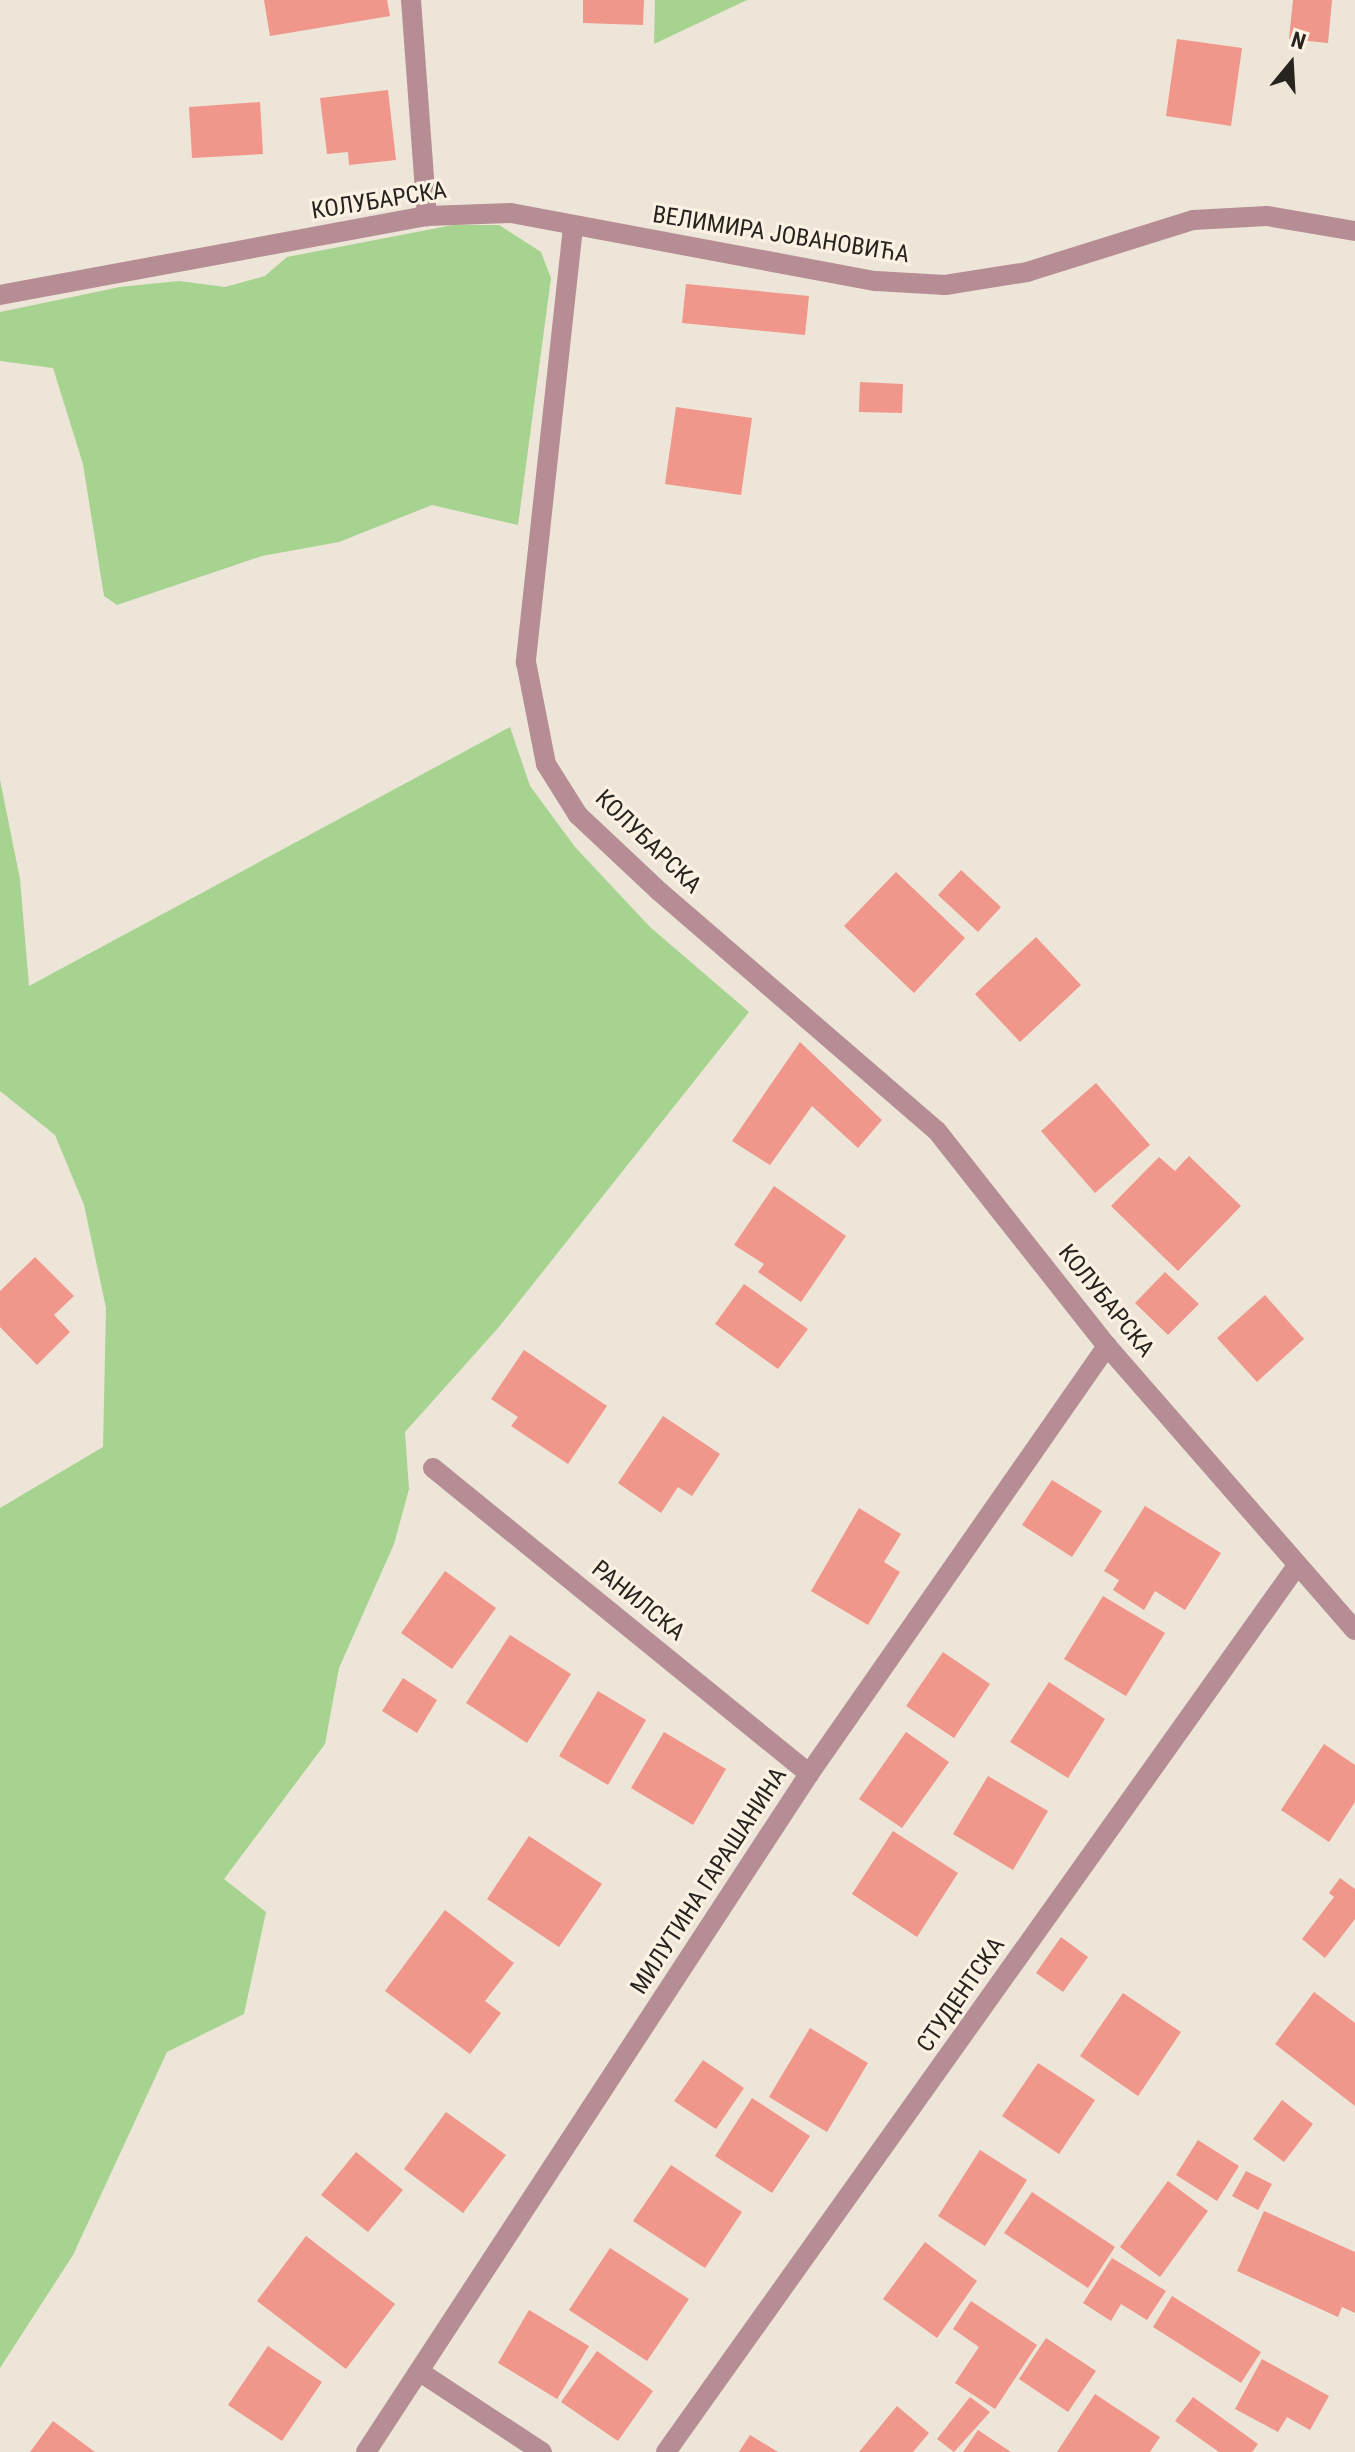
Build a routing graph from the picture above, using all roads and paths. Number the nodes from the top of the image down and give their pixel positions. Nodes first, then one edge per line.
1 (411, 0) edge
2 (427, 216) junction
3 (573, 227) junction
4 (1355, 231) edge
5 (0, 295) edge
6 (1107, 1346) junction
7 (433, 1468) dead end
8 (1296, 1567) junction
9 (1355, 1630) edge
10 (809, 1774) junction
11 (420, 2372) junction
12 (366, 2452) edge
13 (542, 2452) edge
14 (666, 2452) edge

1 - 2 street
2 - 3 street, КОЛУБАРСКА
2 - 5 street, КОЛУБАРСКА
3 - 4 street, ВЕЛИМИРА ЈОВАНОВИЋА
3 - 6 street, КОЛУБАРСКА
6 - 8 street, КОЛУБАРСКА
6 - 10 street, МИЛУТИНА ГАРАШАНИНА
7 - 10 street, РАНИЛСКА
8 - 9 street, КОЛУБАРСКА
8 - 14 street, СТУДЕНТСКА
10 - 11 street, МИЛУТИНА ГАРАШАНИНА
11 - 12 street, МИЛУТИНА ГАРАШАНИНА
11 - 13 street

